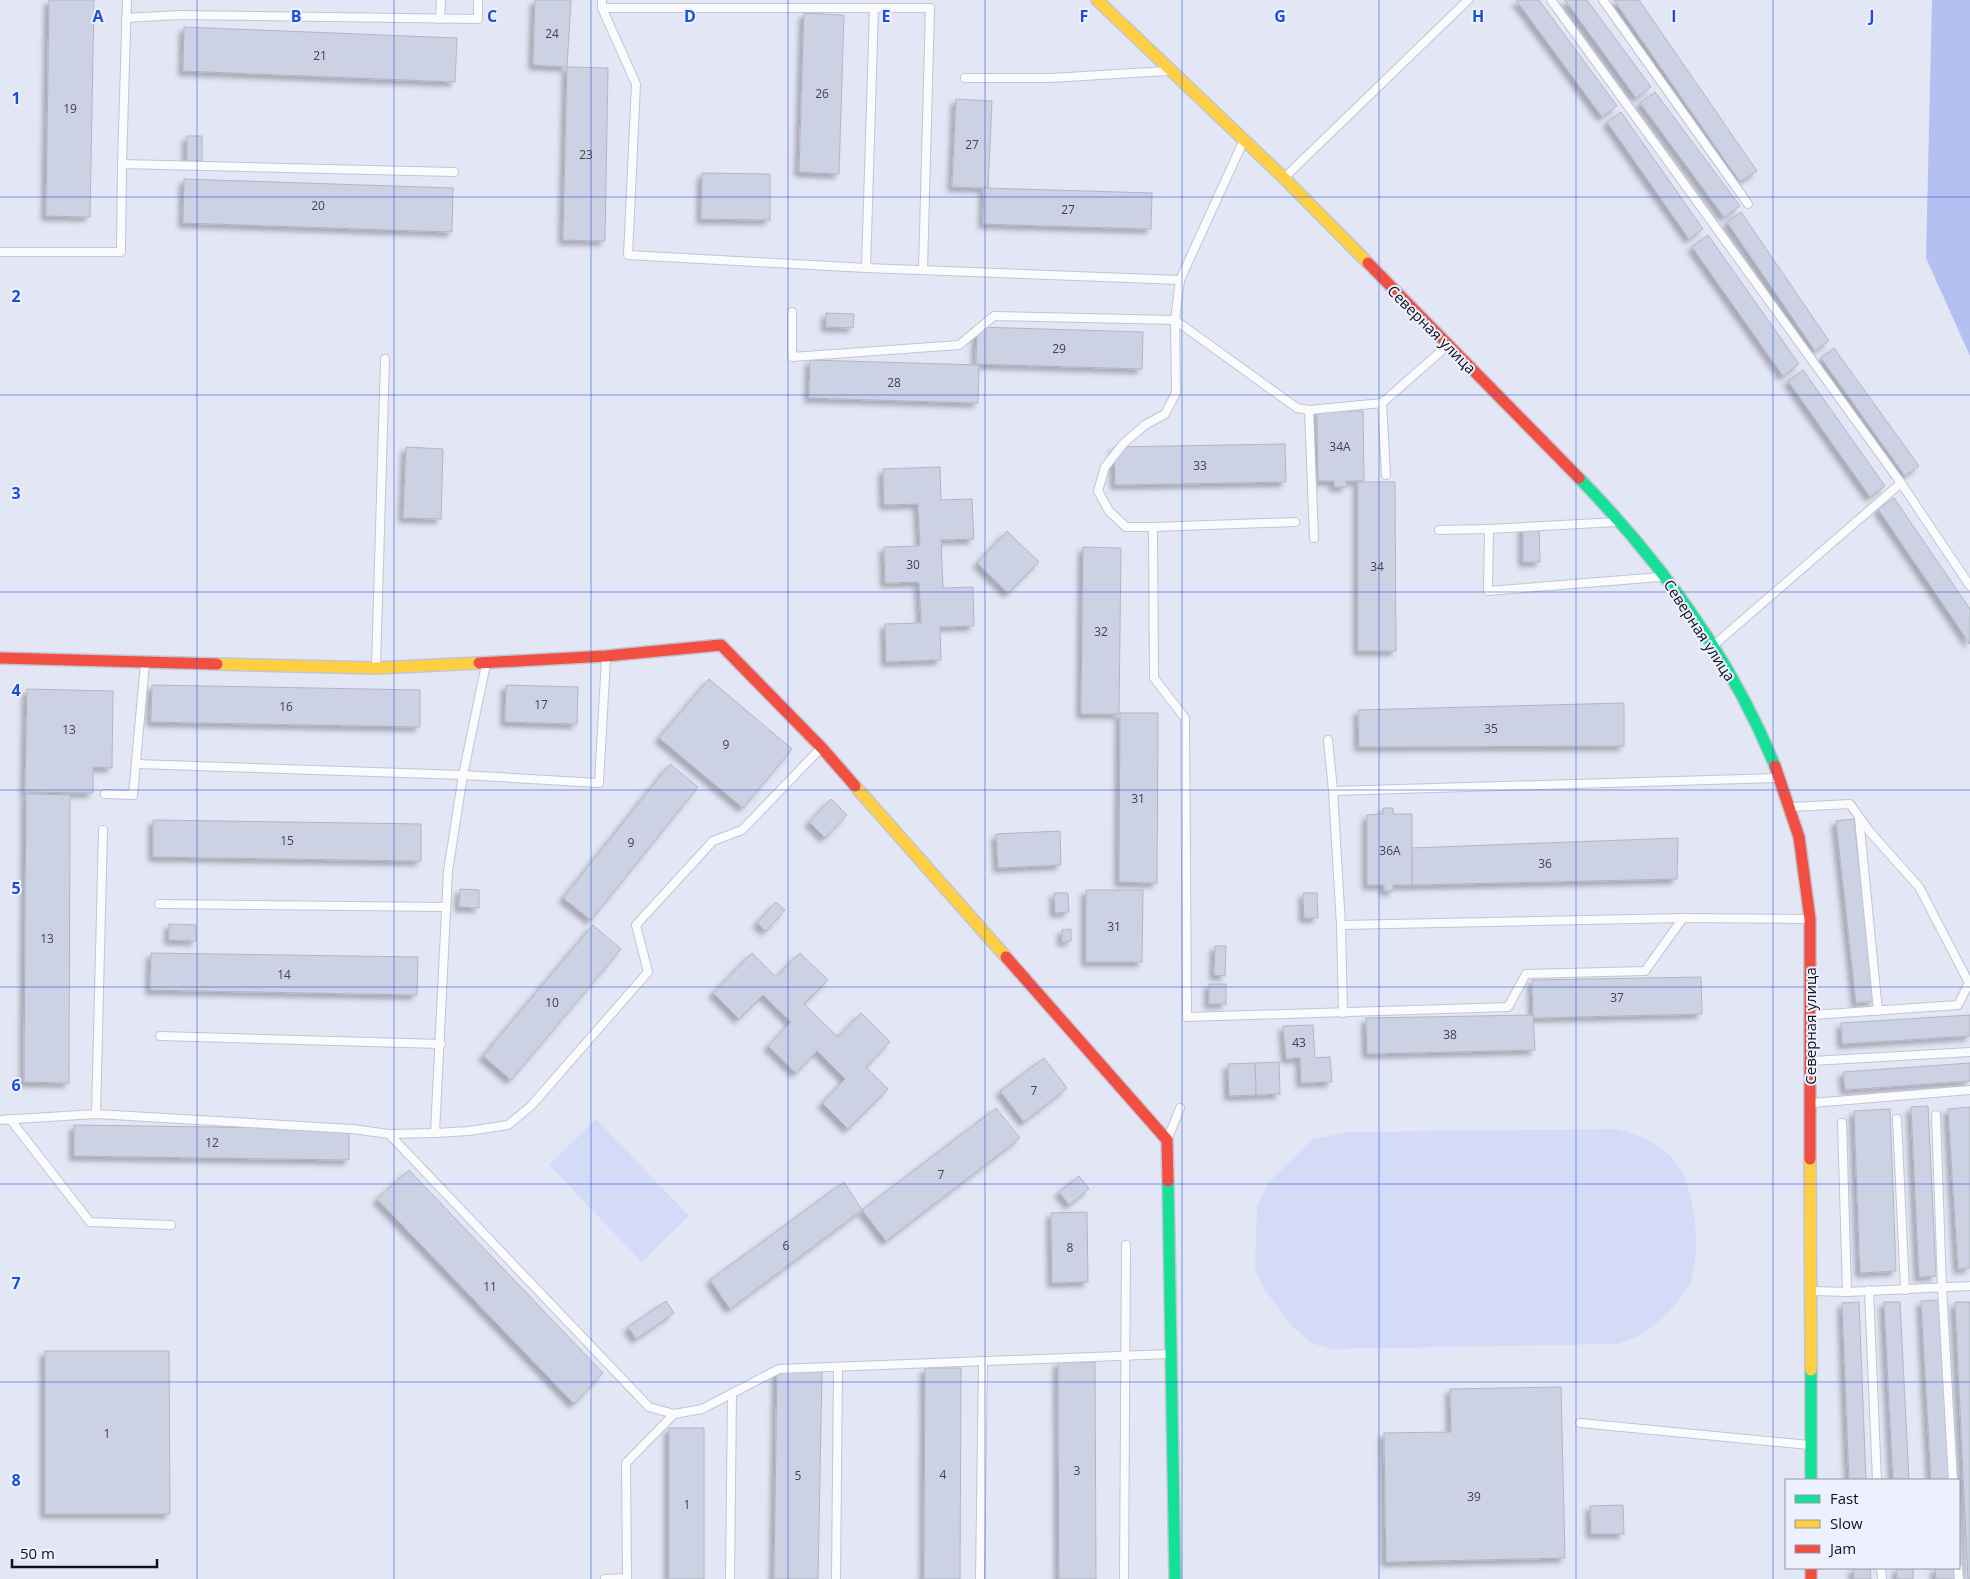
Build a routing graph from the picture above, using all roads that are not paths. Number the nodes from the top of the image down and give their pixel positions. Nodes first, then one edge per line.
1 (127, 0) edge
2 (441, 0) edge
3 (478, 0) edge
4 (1097, 0) edge
5 (1468, 0) edge
6 (1551, 0) edge
7 (1602, 0) edge
8 (602, 4) edge
9 (874, 8) junction
10 (126, 18) junction
11 (440, 19) junction
12 (1172, 70) junction
13 (965, 78) dead end
14 (1244, 140) junction
15 (122, 164) junction
16 (454, 172) dead end
17 (1284, 178) junction
18 (1748, 204) dead end
19 (0, 252) edge
20 (866, 268) junction
21 (923, 270) junction
22 (1180, 280) junction
23 (792, 312) dead end
24 (1175, 320) junction
25 (1448, 345) junction
26 (385, 358) dead end
27 (1382, 403) junction
28 (1309, 410) junction
29 (1386, 475) dead end
30 (1901, 483) junction
31 (1295, 522) dead end
32 (1622, 522) junction
33 (1154, 528) junction
34 (1489, 529) junction
35 (1439, 530) dead end
36 (1314, 538) dead end
37 (1666, 577) junction
38 (1970, 586) edge
39 (1713, 646) junction
40 (606, 656) junction
41 (0, 658) edge
42 (145, 662) junction
43 (486, 664) junction
44 (376, 668) junction
45 (1328, 740) dead end
46 (822, 748) junction
47 (136, 764) junction
48 (463, 775) junction
49 (1780, 778) junction
50 (1333, 791) junction
51 (105, 794) dead end
52 (1790, 807) junction
53 (1859, 818) junction
54 (103, 830) dead end
55 (159, 904) dead end
56 (446, 907) junction
57 (1683, 918) junction
58 (1810, 919) junction
59 (1341, 925) junction
60 (1878, 1010) junction
61 (1343, 1013) junction
62 (1810, 1016) junction
63 (160, 1036) dead end
64 (441, 1044) junction
65 (1970, 1052) edge
66 (1810, 1061) junction
67 (1970, 1090) edge
68 (1810, 1103) junction
69 (1180, 1108) dead end
70 (96, 1114) junction
71 (1936, 1115) dead end
72 (10, 1119) junction
73 (1897, 1119) dead end
74 (0, 1120) edge
75 (1842, 1123) dead end
76 (435, 1133) junction
77 (389, 1134) junction
78 (1167, 1140) junction
79 (171, 1225) dead end
80 (1126, 1245) dead end
81 (1970, 1286) edge
82 (1942, 1287) junction
83 (1810, 1290) junction
84 (1868, 1290) junction
85 (1905, 1290) junction
86 (1847, 1292) junction
87 (1170, 1354) junction
88 (1124, 1356) junction
89 (983, 1361) junction
90 (838, 1367) junction
91 (732, 1394) junction
92 (674, 1414) junction
93 (1580, 1423) dead end
94 (1811, 1445) junction
95 (1811, 1479) edge
96 (1877, 1479) edge
97 (1953, 1479) edge
98 (605, 1579) edge
99 (730, 1579) edge
100 (836, 1579) edge
101 (980, 1579) edge
102 (1124, 1579) edge
103 (1175, 1579) edge

1 - 10 lane
2 - 11 lane
3 - 11 lane
4 - 12 street, Северная улица
5 - 17 lane
6 - 30 lane
7 - 18 lane
8 - 9 lane
8 - 20 lane
9 - 20 lane
9 - 21 lane
10 - 11 lane
10 - 15 lane
12 - 13 lane
12 - 14 street, Северная улица
14 - 17 street, Северная улица
14 - 22 lane
15 - 16 lane
15 - 19 lane
17 - 25 street, Северная улица
20 - 21 lane
21 - 22 lane
22 - 24 lane
23 - 24 lane
24 - 28 lane
24 - 33 lane
25 - 27 lane
25 - 32 street, Северная улица
26 - 44 lane
27 - 28 lane
27 - 29 lane
28 - 36 lane
30 - 38 lane
30 - 39 lane
31 - 33 lane
32 - 34 lane
32 - 37 street, Северная улица
33 - 61 lane
34 - 35 lane
34 - 37 lane
37 - 39 street, Северная улица
39 - 49 street, Северная улица
40 - 43 street
40 - 46 street
40 - 48 lane
41 - 42 street
42 - 44 street
42 - 47 lane
43 - 44 street
43 - 48 lane
45 - 50 lane
46 - 76 lane
46 - 78 street
47 - 48 lane
47 - 51 lane
48 - 56 lane
49 - 50 lane
49 - 52 street, Северная улица
50 - 59 lane
52 - 53 lane
52 - 58 street, Северная улица
53 - 60 lane
53 - 60 lane
54 - 70 lane
55 - 56 lane
56 - 64 lane
57 - 58 lane
57 - 59 lane
57 - 61 lane
58 - 62 street, Северная улица
59 - 61 lane
60 - 62 lane
62 - 66 street, Северная улица
63 - 64 lane
64 - 76 lane
65 - 66 lane
66 - 68 street, Северная улица
67 - 68 lane
68 - 83 street, Северная улица
69 - 78 lane
70 - 72 lane
70 - 77 lane
71 - 82 lane
72 - 74 lane
72 - 79 lane
73 - 85 lane
75 - 86 lane
76 - 77 lane
77 - 92 lane
78 - 87 street
80 - 88 lane
81 - 82 lane
82 - 85 lane
82 - 97 lane
83 - 86 lane
83 - 94 street, Северная улица
84 - 85 lane
84 - 86 lane
84 - 96 lane
87 - 88 lane
87 - 103 street
88 - 89 lane
88 - 102 lane
89 - 90 lane
89 - 101 lane
90 - 91 lane
90 - 100 lane
91 - 92 lane
91 - 99 lane
92 - 98 lane
93 - 94 lane
94 - 95 street, Северная улица

